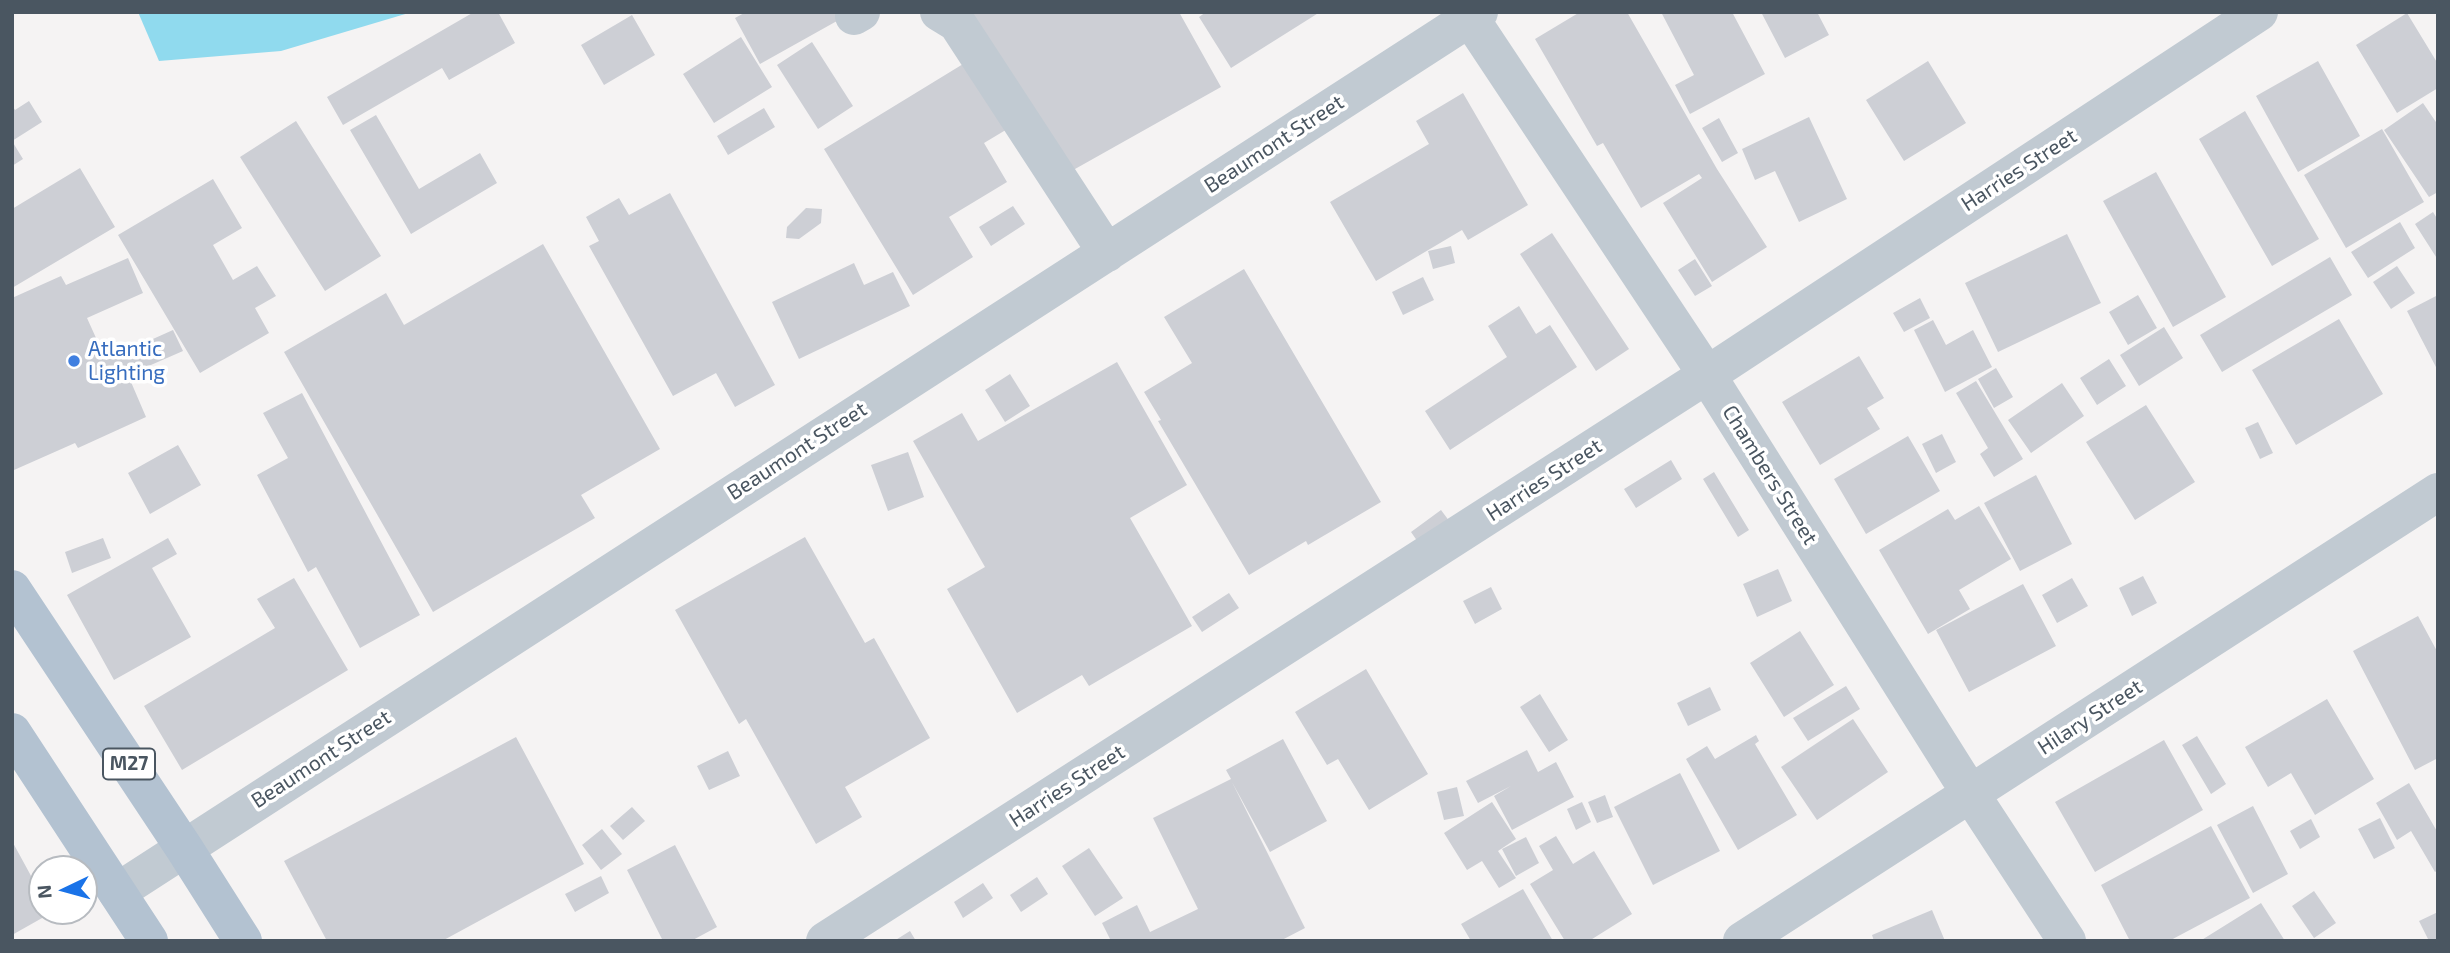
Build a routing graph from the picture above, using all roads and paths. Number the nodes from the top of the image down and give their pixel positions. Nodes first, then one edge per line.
1 (939, 12) edge
2 (2259, 12) edge
3 (1472, 14) edge
4 (1107, 253) junction
5 (1707, 375) junction
6 (2438, 492) edge
7 (12, 589) edge
8 (12, 732) edge
9 (1970, 793) junction
10 (184, 848) junction
11 (117, 892) junction
12 (149, 941) edge
13 (243, 941) edge
14 (825, 941) edge
15 (1742, 941) edge
16 (2067, 941) edge

1 - 4 street
2 - 5 street, Harries Street
3 - 4 street, Beaumont Street
3 - 5 street, Chambers Street
4 - 10 street, Beaumont Street
5 - 9 street, Chambers Street
5 - 14 street, Harries Street
6 - 9 street, Hilary Street
7 - 10 main road, M27
8 - 11 main road
9 - 15 street, Hilary Street
9 - 16 street, Chambers Street
10 - 11 street, Beaumont Street
10 - 13 main road, M27
11 - 12 main road

